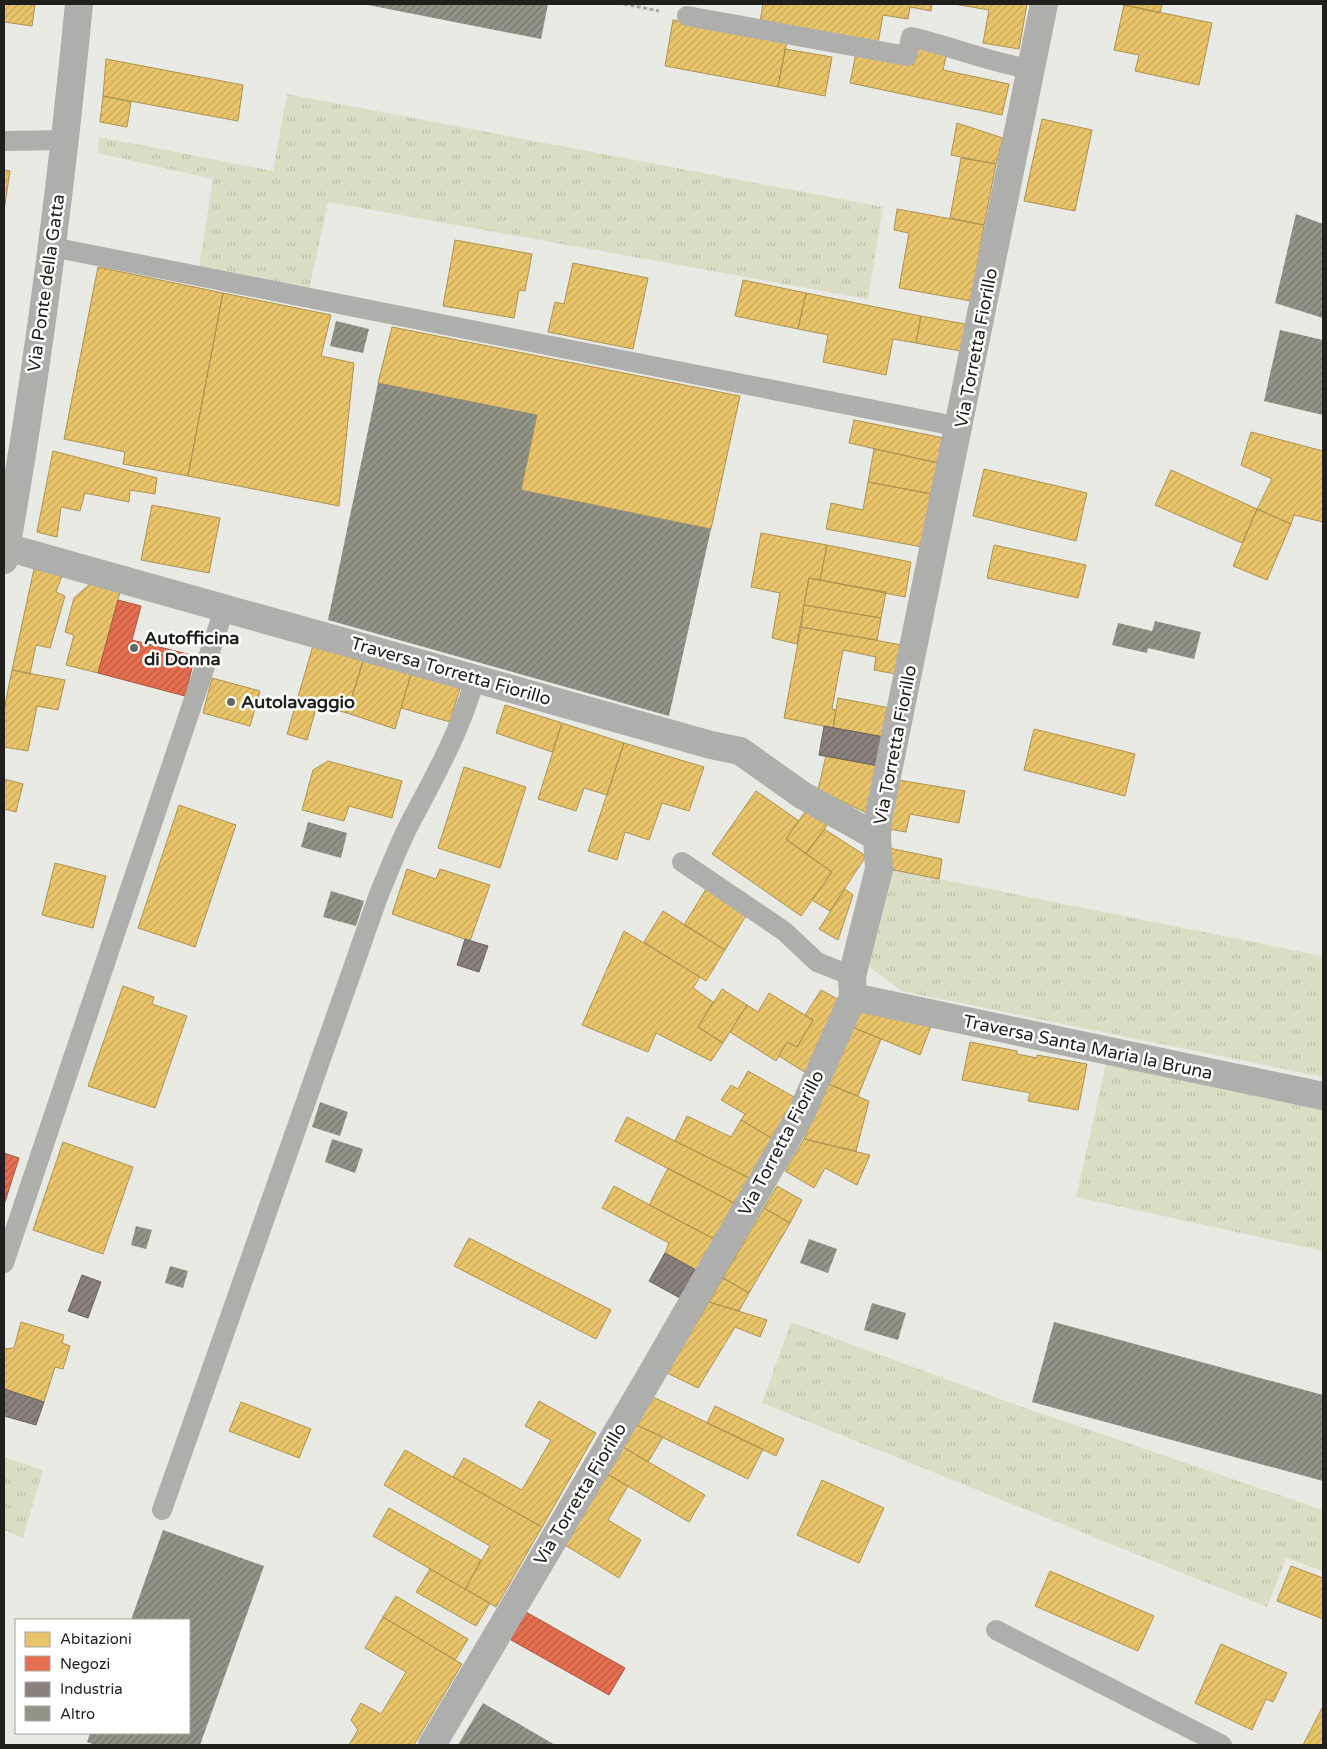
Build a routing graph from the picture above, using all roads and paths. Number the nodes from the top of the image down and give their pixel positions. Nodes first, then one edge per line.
1 (79, 4) edge
2 (624, 4) edge
3 (1044, 4) edge
4 (687, 16) joint
5 (1031, 69) junction
6 (66, 140) junction
7 (4, 141) edge
8 (52, 247) junction
9 (960, 427) junction
10 (5, 553) edge
11 (225, 607) junction
12 (475, 678) junction
13 (877, 838) junction
14 (682, 862) dead end
15 (853, 987) junction
16 (1323, 1096) edge
17 (4, 1263) edge
18 (162, 1510) dead end
19 (996, 1630) dead end
20 (432, 1745) edge
21 (1222, 1745) edge

1 - 6 street, Via Ponte della Gatta
2 - 4 path
3 - 5 street, Via Torretta Fiorillo
4 - 5 lane
5 - 9 street, Via Torretta Fiorillo
6 - 7 lane
6 - 8 street, Via Ponte della Gatta
8 - 9 lane
8 - 10 street, Via Ponte della Gatta
9 - 13 street, Via Torretta Fiorillo
10 - 11 street, Traversa Torretta Fiorillo
11 - 12 street, Traversa Torretta Fiorillo
11 - 17 lane
12 - 13 street, Traversa Torretta Fiorillo
12 - 18 lane
13 - 15 street, Via Torretta Fiorillo
14 - 15 lane
15 - 16 street, Traversa Santa Maria la Bruna
15 - 20 street, Via Torretta Fiorillo
19 - 21 lane

